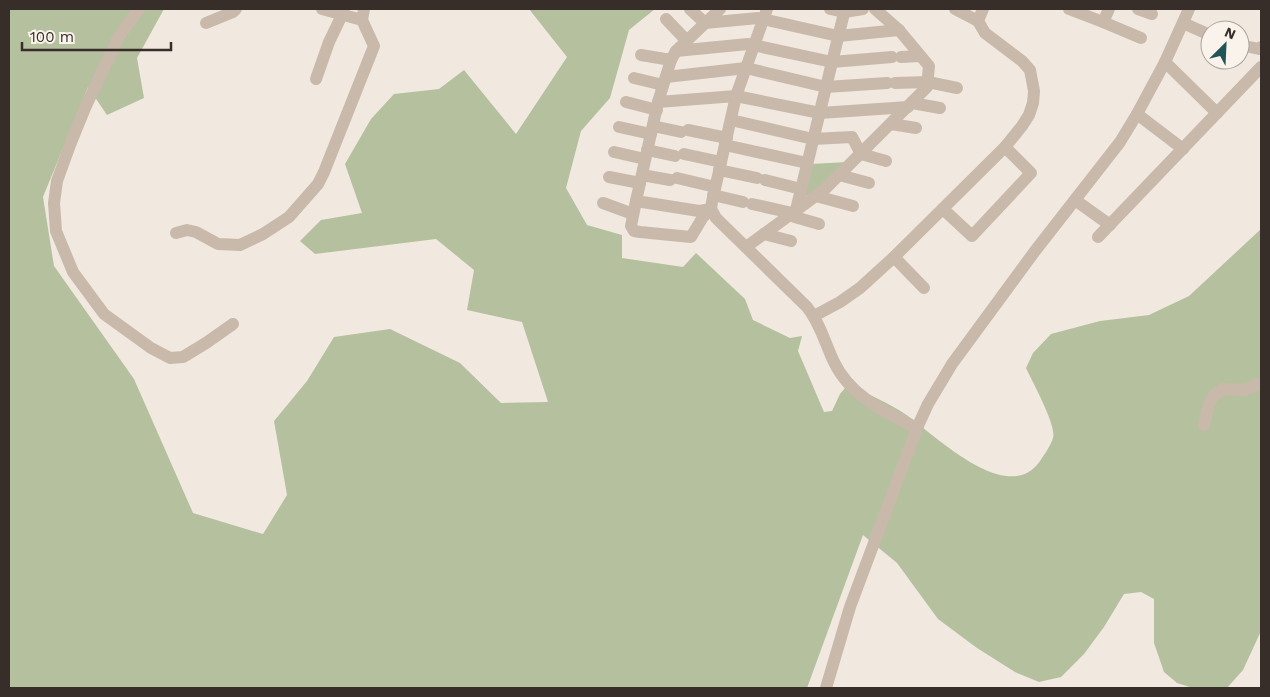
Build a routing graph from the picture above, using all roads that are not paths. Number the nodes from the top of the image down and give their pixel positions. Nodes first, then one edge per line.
1 (139, 9) edge
2 (236, 9) edge
3 (322, 9) edge
4 (690, 9) edge
5 (720, 9) edge
6 (830, 9) edge
7 (863, 9) edge
8 (876, 9) edge
9 (955, 9) edge
10 (983, 9) edge
11 (1073, 9) edge
12 (1109, 9) edge
13 (1138, 9) edge
14 (1189, 9) edge
15 (845, 10) edge
16 (363, 14) edge
17 (1152, 14) dead end
18 (342, 15) junction
19 (765, 15) edge
20 (666, 19) dead end
21 (978, 21) junction
22 (1103, 22) junction
23 (206, 23) dead end
24 (705, 23) junction
25 (1183, 23) junction
26 (899, 30) junction
27 (1200, 31) edge
28 (838, 36) junction
29 (1141, 38) dead end
30 (687, 41) junction
31 (754, 44) junction
32 (641, 55) dead end
33 (673, 55) junction
34 (920, 56) junction
35 (832, 62) junction
36 (1165, 62) junction
37 (1261, 67) edge
38 (746, 68) junction
39 (634, 78) dead end
40 (316, 79) dead end
41 (665, 81) junction
42 (928, 82) junction
43 (826, 87) junction
44 (957, 88) dead end
45 (736, 96) junction
46 (626, 102) dead end
47 (910, 105) junction
48 (658, 106) junction
49 (940, 108) dead end
50 (820, 113) junction
51 (1217, 113) junction
52 (1137, 114) junction
53 (731, 120) junction
54 (891, 124) junction
55 (619, 127) dead end
56 (916, 128) dead end
57 (652, 130) junction
58 (813, 139) junction
59 (726, 142) junction
60 (1005, 147) junction
61 (1183, 149) junction
62 (614, 152) dead end
63 (646, 154) junction
64 (861, 154) junction
65 (886, 161) dead end
66 (807, 163) junction
67 (720, 166) junction
68 (839, 175) junction
69 (609, 177) dead end
70 (641, 179) junction
71 (869, 183) dead end
72 (801, 189) junction
73 (714, 191) junction
74 (816, 196) junction
75 (1075, 200) junction
76 (603, 203) dead end
77 (853, 206) dead end
78 (635, 207) junction
79 (943, 209) junction
80 (711, 210) junction
81 (792, 213) junction
82 (819, 224) dead end
83 (1110, 224) junction
84 (176, 233) dead end
85 (764, 234) junction
86 (1098, 237) dead end
87 (791, 241) dead end
88 (746, 247) junction
89 (894, 257) junction
90 (924, 288) dead end
91 (814, 316) junction
92 (232, 324) dead end
93 (1261, 383) edge
94 (1204, 425) dead end
95 (917, 428) junction
96 (826, 688) edge

1 - 92 street
2 - 23 street
3 - 18 street
4 - 24 street
5 - 24 street
6 - 15 street
7 - 15 street
8 - 26 street
9 - 21 street
10 - 21 street
11 - 22 street
12 - 22 street
13 - 17 street
14 - 25 street
15 - 28 street
16 - 18 street
16 - 84 street
18 - 40 street
19 - 24 street
19 - 28 street
19 - 31 street
20 - 30 street
21 - 60 street
22 - 29 street
24 - 30 street
25 - 27 street
25 - 36 street
26 - 28 street
26 - 34 street
28 - 35 street
30 - 33 street
31 - 33 street
31 - 35 street
31 - 38 street
32 - 33 street
33 - 41 street
34 - 35 street
34 - 42 street
35 - 43 street
36 - 51 street
36 - 52 street
37 - 51 street
38 - 41 street
38 - 43 street
38 - 45 street
39 - 41 street
41 - 48 street
42 - 43 street
42 - 44 street
42 - 47 street
43 - 50 street
45 - 48 street
45 - 50 street
45 - 53 street
46 - 48 street
47 - 49 street
47 - 50 street
47 - 54 street
48 - 57 street
50 - 58 street
51 - 61 street
52 - 61 street
52 - 75 street
53 - 58 street
53 - 59 street
54 - 56 street
54 - 64 street
55 - 57 street
57 - 59 street
57 - 63 street
58 - 64 street
58 - 66 street
59 - 66 street
59 - 67 street
60 - 79 street
60 - 79 street
61 - 83 street
62 - 63 street
63 - 67 street
63 - 70 street
64 - 65 street
64 - 68 street
66 - 72 street
67 - 72 street
67 - 73 street
68 - 71 street
68 - 74 street
69 - 70 street
70 - 73 street
70 - 78 street
72 - 81 street
73 - 80 street
73 - 81 street
74 - 77 street
74 - 81 street
75 - 83 street
75 - 95 street
76 - 78 street
78 - 80 street
78 - 80 street
79 - 89 street
80 - 88 street
81 - 82 street
81 - 85 street
83 - 86 street
85 - 87 street
85 - 88 street
88 - 91 street
89 - 90 street
89 - 91 street
91 - 95 street
93 - 94 street
95 - 96 street

